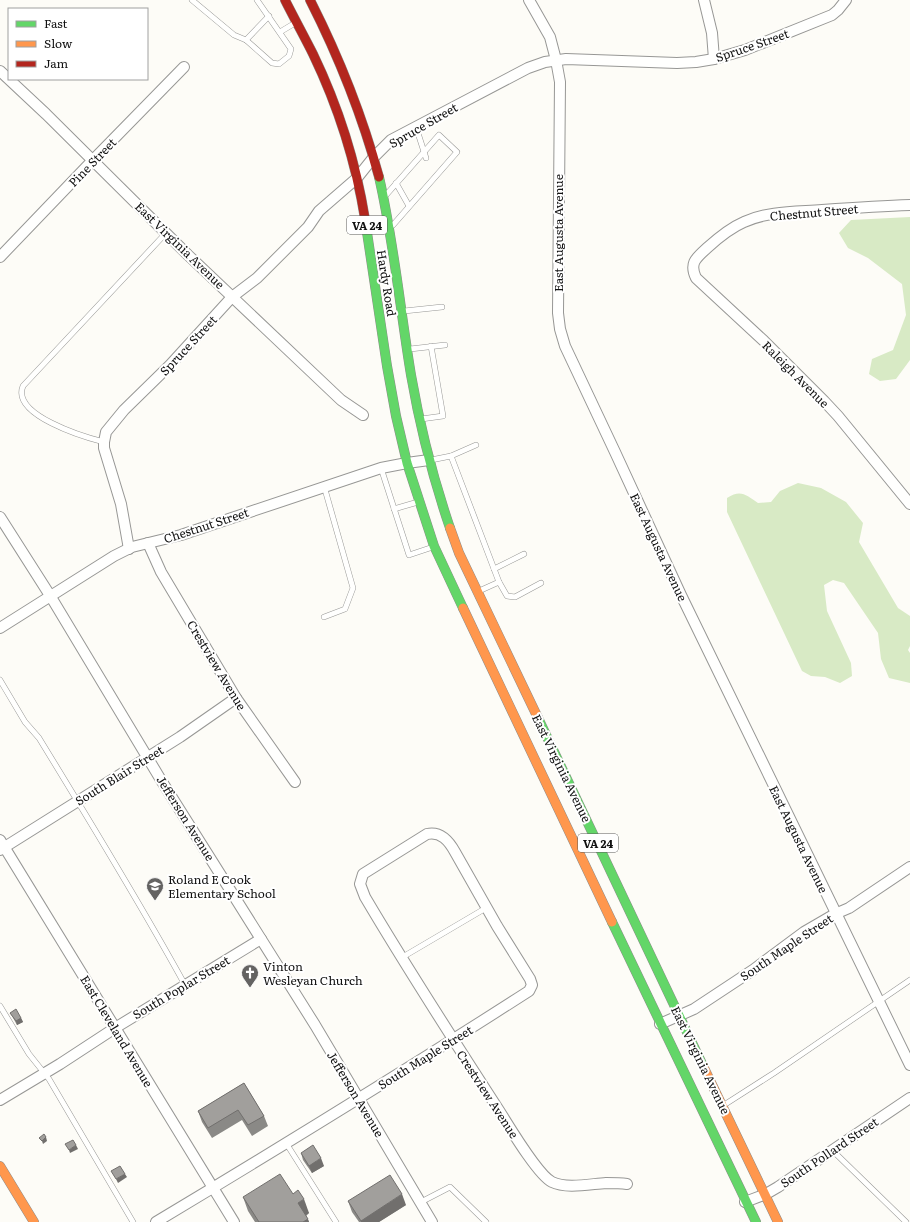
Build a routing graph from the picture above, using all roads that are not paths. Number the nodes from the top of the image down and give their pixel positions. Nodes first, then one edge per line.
1 (192, 0) edge
2 (257, 0) edge
3 (285, 0) edge
4 (310, 0) edge
5 (529, 0) edge
6 (704, 0) edge
7 (846, 0) edge
8 (269, 16) junction
9 (297, 21) junction
10 (280, 32) junction
11 (246, 40) junction
12 (714, 59) junction
13 (556, 60) junction
14 (184, 67) dead end
15 (0, 71) edge
16 (8, 78) edge
17 (10, 80) edge
18 (416, 127) junction
19 (425, 155) junction
20 (373, 158) junction
21 (93, 160) junction
22 (356, 178) junction
23 (396, 183) junction
24 (384, 198) junction
25 (910, 204) edge
26 (409, 206) junction
27 (389, 228) junction
28 (166, 232) junction
29 (705, 250) joint
30 (0, 257) edge
31 (232, 297) junction
32 (442, 307) dead end
33 (401, 312) junction
34 (445, 345) dead end
35 (431, 346) junction
36 (407, 349) junction
37 (363, 415) dead end
38 (418, 419) junction
39 (104, 442) junction
40 (476, 445) dead end
41 (451, 456) junction
42 (429, 460) junction
43 (407, 463) junction
44 (381, 468) junction
45 (324, 486) junction
46 (419, 502) junction
47 (910, 504) edge
48 (394, 508) junction
49 (0, 517) edge
50 (148, 543) junction
51 (434, 546) junction
52 (129, 548) junction
53 (524, 554) dead end
54 (494, 569) junction
55 (499, 582) junction
56 (541, 583) dead end
57 (478, 592) junction
58 (51, 597) junction
59 (324, 617) dead end
60 (0, 628) edge
61 (0, 680) edge
62 (236, 698) junction
63 (148, 758) junction
64 (294, 782) dead end
65 (78, 801) junction
66 (1, 846) edge
67 (910, 867) edge
68 (486, 908) junction
69 (835, 914) junction
70 (261, 939) junction
71 (401, 958) junction
72 (910, 980) edge
73 (185, 985) junction
74 (879, 1002) junction
75 (0, 1006) edge
76 (680, 1016) junction
77 (660, 1024) junction
78 (115, 1028) junction
79 (453, 1040) junction
80 (910, 1065) edge
81 (44, 1073) junction
82 (358, 1098) junction
83 (910, 1098) edge
84 (0, 1100) edge
85 (723, 1105) junction
86 (286, 1143) junction
87 (832, 1150) junction
88 (0, 1166) edge
89 (627, 1184) dead end
90 (213, 1188) junction
91 (766, 1194) junction
92 (421, 1202) junction
93 (745, 1202) junction
94 (34, 1222) edge
95 (133, 1222) edge
96 (156, 1222) edge
97 (234, 1222) edge
98 (336, 1222) edge
99 (432, 1222) edge
100 (486, 1222) edge
101 (756, 1222) edge
102 (778, 1222) edge
103 (906, 1222) edge

1 - 11 lane
2 - 8 lane
3 - 9 main road, Hardy Road / VA 24
4 - 20 main road, Hardy Road / VA 24
5 - 13 street, East Augusta Avenue
6 - 12 street
7 - 12 street, Spruce Street
8 - 10 lane
8 - 11 lane
9 - 10 lane
9 - 22 main road, Hardy Road / VA 24
10 - 11 lane
12 - 13 street, Spruce Street
13 - 18 street, Spruce Street
13 - 69 street, East Augusta Avenue
14 - 21 street, Pine Street
15 - 16 street, East Virginia Avenue
17 - 21 street, East Virginia Avenue
18 - 19 lane
18 - 20 street, Spruce Street
19 - 23 lane
19 - 26 lane
20 - 22 street, Spruce Street
20 - 24 main road, Hardy Road / VA 24
21 - 28 street, East Virginia Avenue
21 - 30 street, Pine Street
22 - 31 street, Spruce Street
22 - 43 main road, Hardy Road / VA 24
23 - 24 lane
23 - 26 lane
24 - 27 main road, Hardy Road / VA 24
25 - 29 street, Chestnut Street
26 - 27 lane
27 - 33 main road, Hardy Road / VA 24
28 - 31 street, East Virginia Avenue
28 - 39 lane
29 - 47 street, Raleigh Avenue
31 - 37 street, East Virginia Avenue
31 - 39 street, Spruce Street
32 - 33 lane
33 - 36 main road, Hardy Road / VA 24
34 - 35 lane
35 - 36 lane
35 - 38 lane
36 - 38 main road, Hardy Road / VA 24
38 - 42 main road, Hardy Road / VA 24
39 - 52 street
40 - 41 lane
41 - 42 lane
41 - 54 lane
42 - 43 street, Chestnut Street
42 - 57 main road, East Virginia Avenue / VA 24
43 - 44 street, Chestnut Street
43 - 46 main road, East Virginia Avenue / VA 24
44 - 45 street, Chestnut Street
44 - 48 lane
45 - 50 street, Chestnut Street
45 - 59 lane
46 - 48 lane
46 - 51 main road, East Virginia Avenue / VA 24
48 - 51 lane
49 - 58 street, Jefferson Avenue
50 - 52 street, Chestnut Street
50 - 62 street, Crestview Avenue
51 - 77 main road, East Virginia Avenue / VA 24
52 - 58 street, Chestnut Street
53 - 54 lane
54 - 55 lane
55 - 56 lane
55 - 57 lane
57 - 76 main road, East Virginia Avenue / VA 24
58 - 60 street, Chestnut Street
58 - 63 street, Jefferson Avenue
61 - 65 lane
62 - 63 street, South Blair Street
62 - 64 street, Crestview Avenue
63 - 65 street, South Blair Street
63 - 70 street, Jefferson Avenue
65 - 66 street, South Blair Street
65 - 73 lane
66 - 78 street, East Cleveland Avenue
67 - 69 street, South Maple Street
68 - 71 lane
68 - 71 street, Crestview Avenue
68 - 79 street, South Maple Street
69 - 74 street, East Augusta Avenue
69 - 76 street, South Maple Street
70 - 73 street, South Poplar Street
70 - 82 street, Jefferson Avenue
71 - 79 street, Crestview Avenue
72 - 74 lane
73 - 78 street, South Poplar Street
74 - 80 street, East Augusta Avenue
74 - 85 lane
75 - 81 lane
76 - 77 street, South Maple Street
76 - 85 main road, East Virginia Avenue / VA 24
77 - 93 main road, East Virginia Avenue / VA 24
78 - 81 street, South Poplar Street
78 - 90 street, East Cleveland Avenue
79 - 82 street, South Maple Street
79 - 89 street, Crestview Avenue
81 - 84 street, South Poplar Street
81 - 95 lane
82 - 86 street, South Maple Street
82 - 92 street, Jefferson Avenue
83 - 87 street, South Pollard Street
85 - 91 main road, East Virginia Avenue / VA 24
86 - 90 street, South Maple Street
86 - 98 lane
87 - 91 street, South Pollard Street
87 - 103 lane
88 - 94 main road
90 - 96 street, South Maple Street
90 - 97 street, East Cleveland Avenue
91 - 93 street, South Pollard Street
91 - 102 main road, East Virginia Avenue / VA 24
92 - 99 street, Jefferson Avenue
92 - 100 lane
93 - 101 main road, East Virginia Avenue / VA 24

